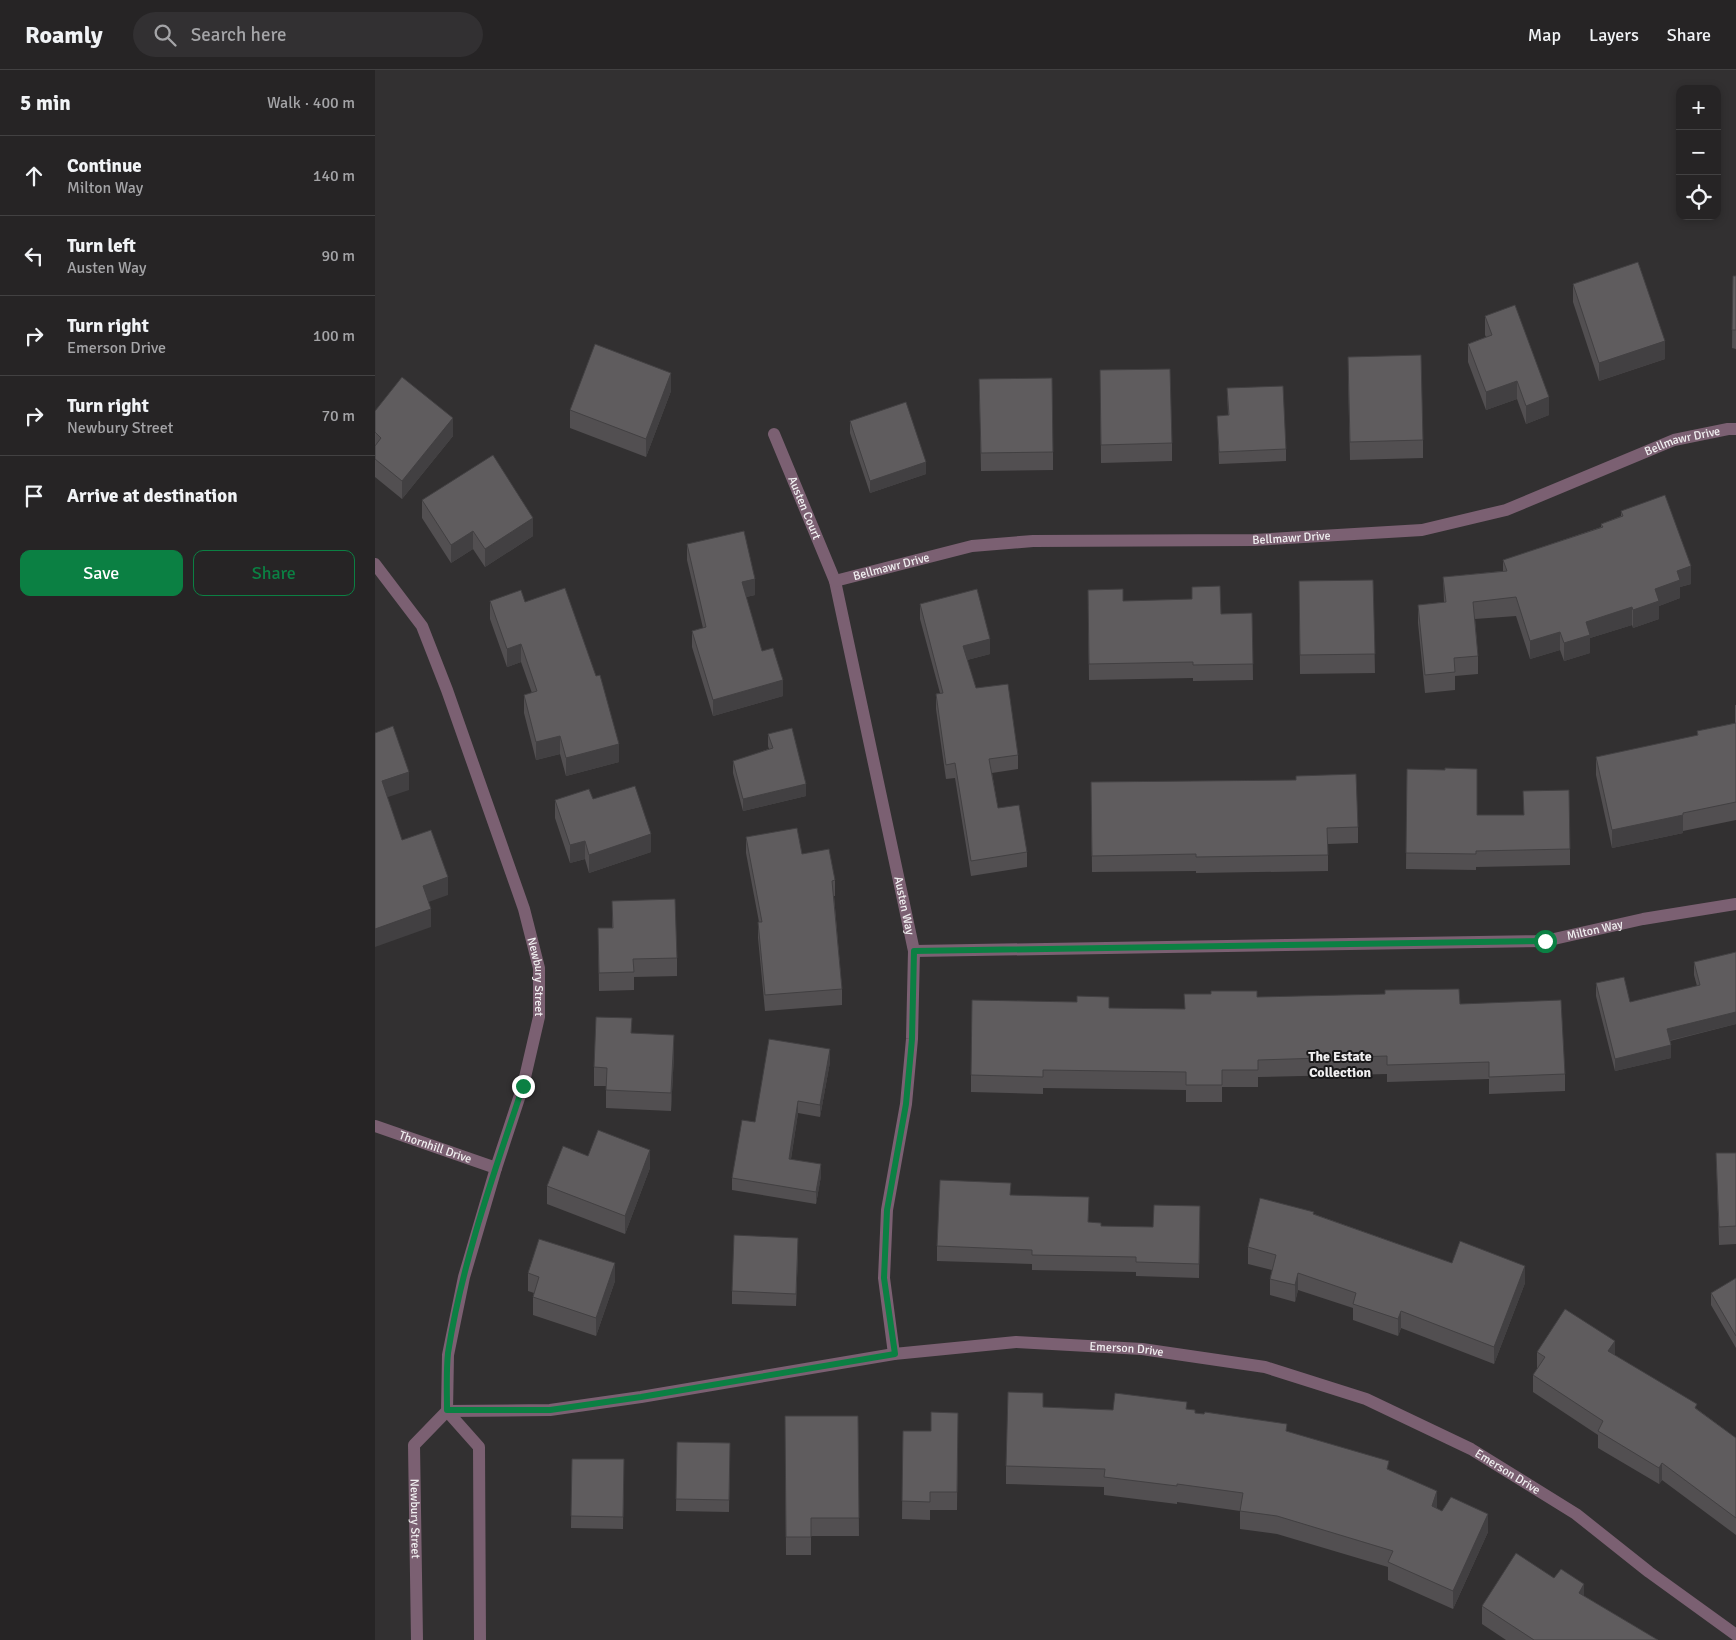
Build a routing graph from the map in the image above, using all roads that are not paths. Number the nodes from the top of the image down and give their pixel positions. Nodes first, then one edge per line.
1 (1736, 429) edge
2 (774, 434) dead end
3 (375, 564) edge
4 (835, 581) junction
5 (1736, 904) edge
6 (914, 951) junction
7 (375, 1126) edge
8 (496, 1168) junction
9 (895, 1354) junction
10 (447, 1410) junction
11 (1736, 1635) edge
12 (417, 1640) edge
13 (480, 1640) edge

1 - 4 street, Bellmawr Drive
2 - 4 street, Austen Court
3 - 8 street, Newbury Street
4 - 6 street, Austen Way
5 - 6 street, Milton Way
6 - 9 street, Austen Way
7 - 8 street, Thornhill Drive
8 - 10 street, Newbury Street
9 - 10 street, Emerson Drive
9 - 11 street, Emerson Drive
10 - 12 street, Newbury Street
10 - 13 street

